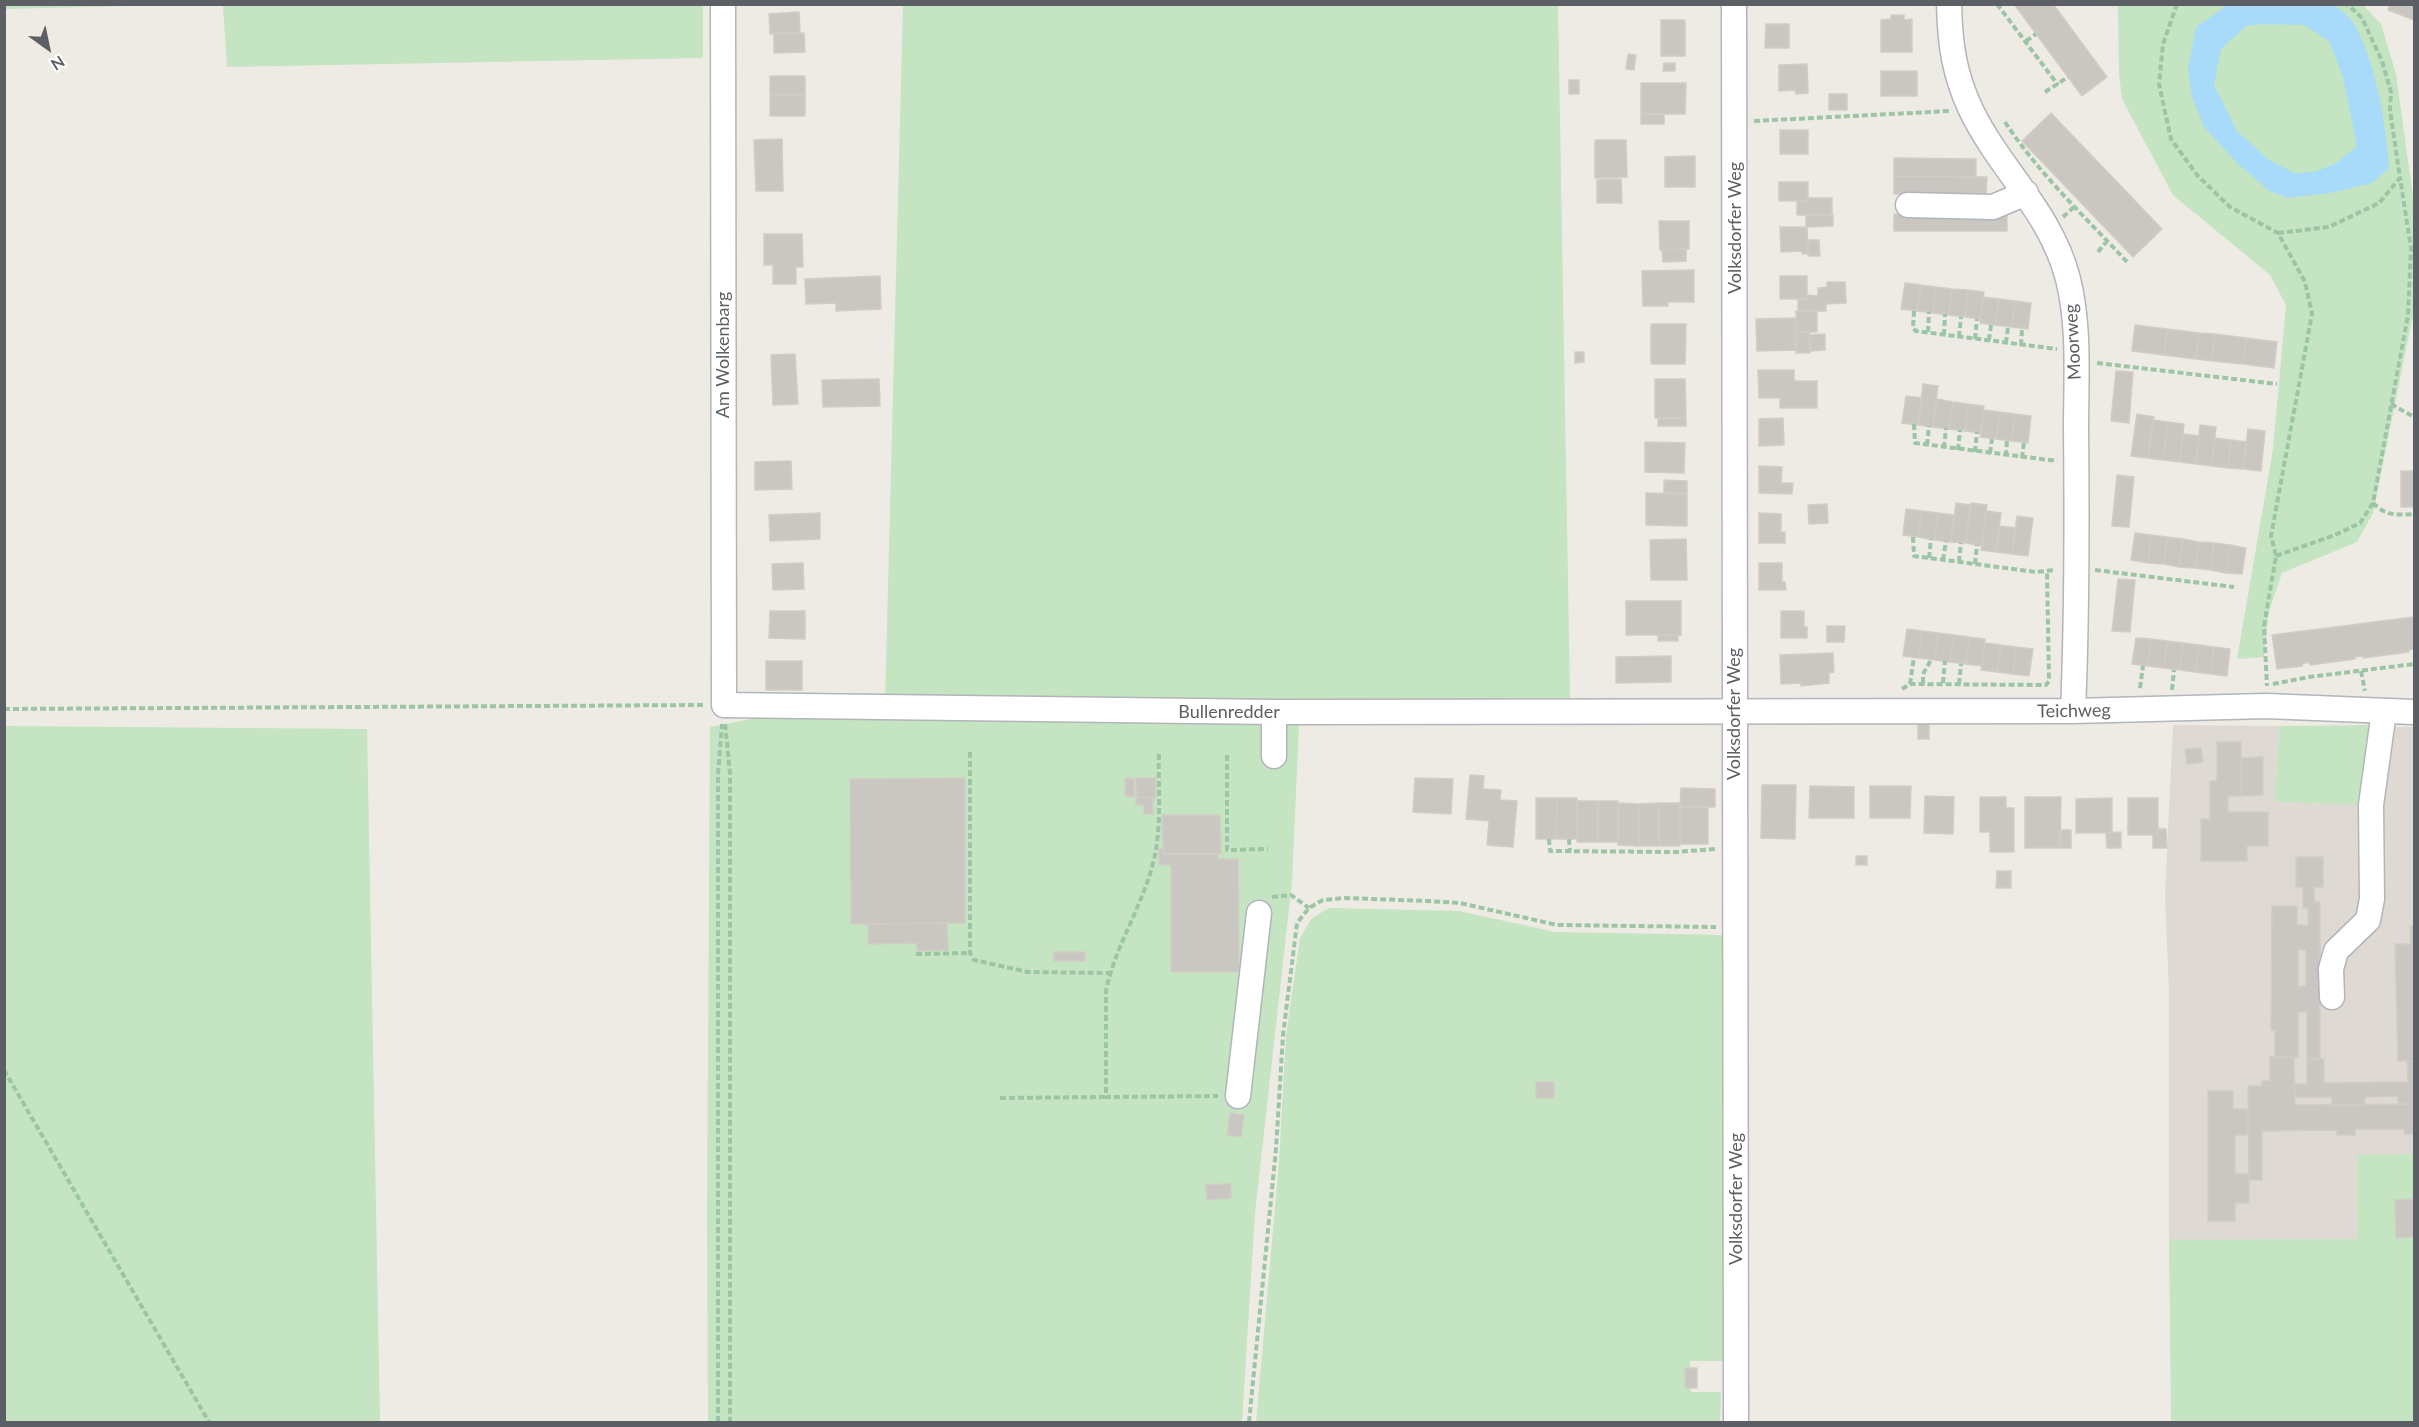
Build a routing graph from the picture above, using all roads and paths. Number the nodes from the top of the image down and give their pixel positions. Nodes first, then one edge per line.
1 (723, 4) edge
2 (1734, 4) edge
3 (1949, 4) edge
4 (1997, 4) edge
5 (2177, 4) edge
6 (2348, 4) edge
7 (2036, 34) dead end
8 (2025, 41) junction
9 (2068, 77) dead end
10 (2058, 85) junction
11 (2045, 92) dead end
12 (1971, 110) junction
13 (2002, 119) dead end
14 (1735, 122) junction
15 (2400, 178) junction
16 (2026, 193) junction
17 (1908, 205) dead end
18 (2409, 225) junction
19 (2415, 226) edge
20 (2277, 233) junction
21 (2108, 241) junction
22 (2097, 252) dead end
23 (2129, 264) dead end
24 (1914, 311) dead end
25 (1929, 312) dead end
26 (1945, 314) dead end
27 (2408, 315) junction
28 (1961, 316) dead end
29 (2415, 318) edge
30 (1977, 319) dead end
31 (1991, 325) dead end
32 (2008, 327) dead end
33 (2022, 328) dead end
34 (1928, 332) junction
35 (1944, 335) junction
36 (1959, 337) junction
37 (1975, 339) junction
38 (1989, 340) junction
39 (2006, 343) junction
40 (2021, 345) junction
41 (2048, 348) dead end
42 (2075, 360) junction
43 (2277, 384) dead end
44 (2391, 404) junction
45 (2415, 417) edge
46 (1914, 424) dead end
47 (1929, 426) dead end
48 (1946, 428) dead end
49 (1960, 430) dead end
50 (1977, 432) dead end
51 (1992, 439) dead end
52 (2007, 440) dead end
53 (2024, 442) dead end
54 (1927, 445) junction
55 (1944, 448) junction
56 (1958, 450) junction
57 (1975, 452) junction
58 (1990, 453) junction
59 (2006, 456) junction
60 (2022, 458) junction
61 (2076, 462) junction
62 (2373, 503) junction
63 (2415, 514) edge
64 (1931, 539) dead end
65 (1946, 541) dead end
66 (1961, 543) dead end
67 (1977, 545) dead end
68 (2276, 556) junction
69 (1929, 558) dead end
70 (1943, 560) dead end
71 (1959, 562) dead end
72 (1975, 564) dead end
73 (2047, 571) dead end
74 (1914, 657) dead end
75 (1931, 660) dead end
76 (1946, 661) dead end
77 (1961, 664) dead end
78 (2415, 664) edge
79 (1923, 683) junction
80 (1943, 683) junction
81 (1910, 684) junction
82 (1959, 684) junction
83 (2266, 696) junction
84 (724, 705) junction
85 (4, 709) edge
86 (1734, 711) junction
87 (1876, 711) junction
88 (2073, 711) junction
89 (2384, 711) junction
90 (1274, 712) junction
91 (2415, 712) edge
92 (970, 752) dead end
93 (1159, 754) dead end
94 (1227, 755) dead end
95 (1274, 756) dead end
96 (1549, 839) dead end
97 (1569, 839) dead end
98 (1735, 847) junction
99 (1268, 849) dead end
100 (1570, 851) junction
101 (1261, 906) joint
102 (1309, 908) junction
103 (1734, 928) junction
104 (970, 952) junction
105 (916, 954) dead end
106 (1109, 973) junction
107 (2332, 997) dead end
108 (4, 1070) edge
109 (1238, 1096) joint
110 (1106, 1097) junction
111 (1205, 1097) dead end
112 (1000, 1098) dead end
113 (208, 1422) edge
114 (718, 1422) edge
115 (730, 1422) edge
116 (1249, 1422) edge
117 (1736, 1422) edge

1 - 84 street, Am Wolkenbarg
2 - 14 street, Volksdorfer Weg
3 - 12 street, Moorweg
4 - 8 path
5 - 20 path
6 - 15 path
7 - 8 path
8 - 10 path
9 - 10 path
10 - 11 path
12 - 14 path
12 - 16 street, Moorweg
13 - 21 path
14 - 86 street, Volksdorfer Weg
15 - 18 path
15 - 20 path
16 - 17 street
16 - 42 street, Moorweg
18 - 19 path
18 - 27 path
20 - 68 path
21 - 22 path
21 - 23 path
24 - 34 path
25 - 34 path
26 - 35 path
27 - 29 path
27 - 44 path
28 - 36 path
30 - 37 path
31 - 38 path
32 - 39 path
33 - 40 path
34 - 35 path
35 - 36 path
36 - 37 path
37 - 38 path
38 - 39 path
39 - 40 path
40 - 41 path
42 - 43 path
42 - 61 street, Moorweg
44 - 45 path
44 - 62 path
46 - 54 path
47 - 54 path
48 - 55 path
49 - 56 path
50 - 57 path
51 - 58 path
52 - 59 path
53 - 60 path
54 - 55 path
55 - 56 path
56 - 57 path
57 - 58 path
58 - 59 path
59 - 60 path
60 - 61 path
61 - 88 street, Moorweg
62 - 63 path
62 - 68 path
64 - 69 path
65 - 70 path
66 - 71 path
67 - 72 path
68 - 83 path
73 - 82 path
74 - 81 path
75 - 79 path
76 - 80 path
77 - 82 path
78 - 83 path
79 - 80 path
79 - 81 path
80 - 82 path
81 - 87 path
83 - 88 street, Teichweg
83 - 89 street, Teichweg
84 - 85 path
84 - 90 street, Bullenredder
84 - 114 path
84 - 115 path
86 - 87 street, Teichweg
86 - 90 street, Bullenredder
86 - 98 street, Volksdorfer Weg
87 - 88 street, Teichweg
89 - 91 street, Teichweg
89 - 107 street
90 - 95 street
92 - 104 path
93 - 106 path
94 - 99 path
96 - 100 path
97 - 100 path
98 - 100 path
98 - 103 street, Volksdorfer Weg
101 - 102 path
101 - 109 street
102 - 103 path
102 - 116 path
103 - 117 street, Volksdorfer Weg
104 - 105 path
104 - 106 path
106 - 110 path
108 - 113 path
109 - 110 path
110 - 111 path
110 - 112 path

